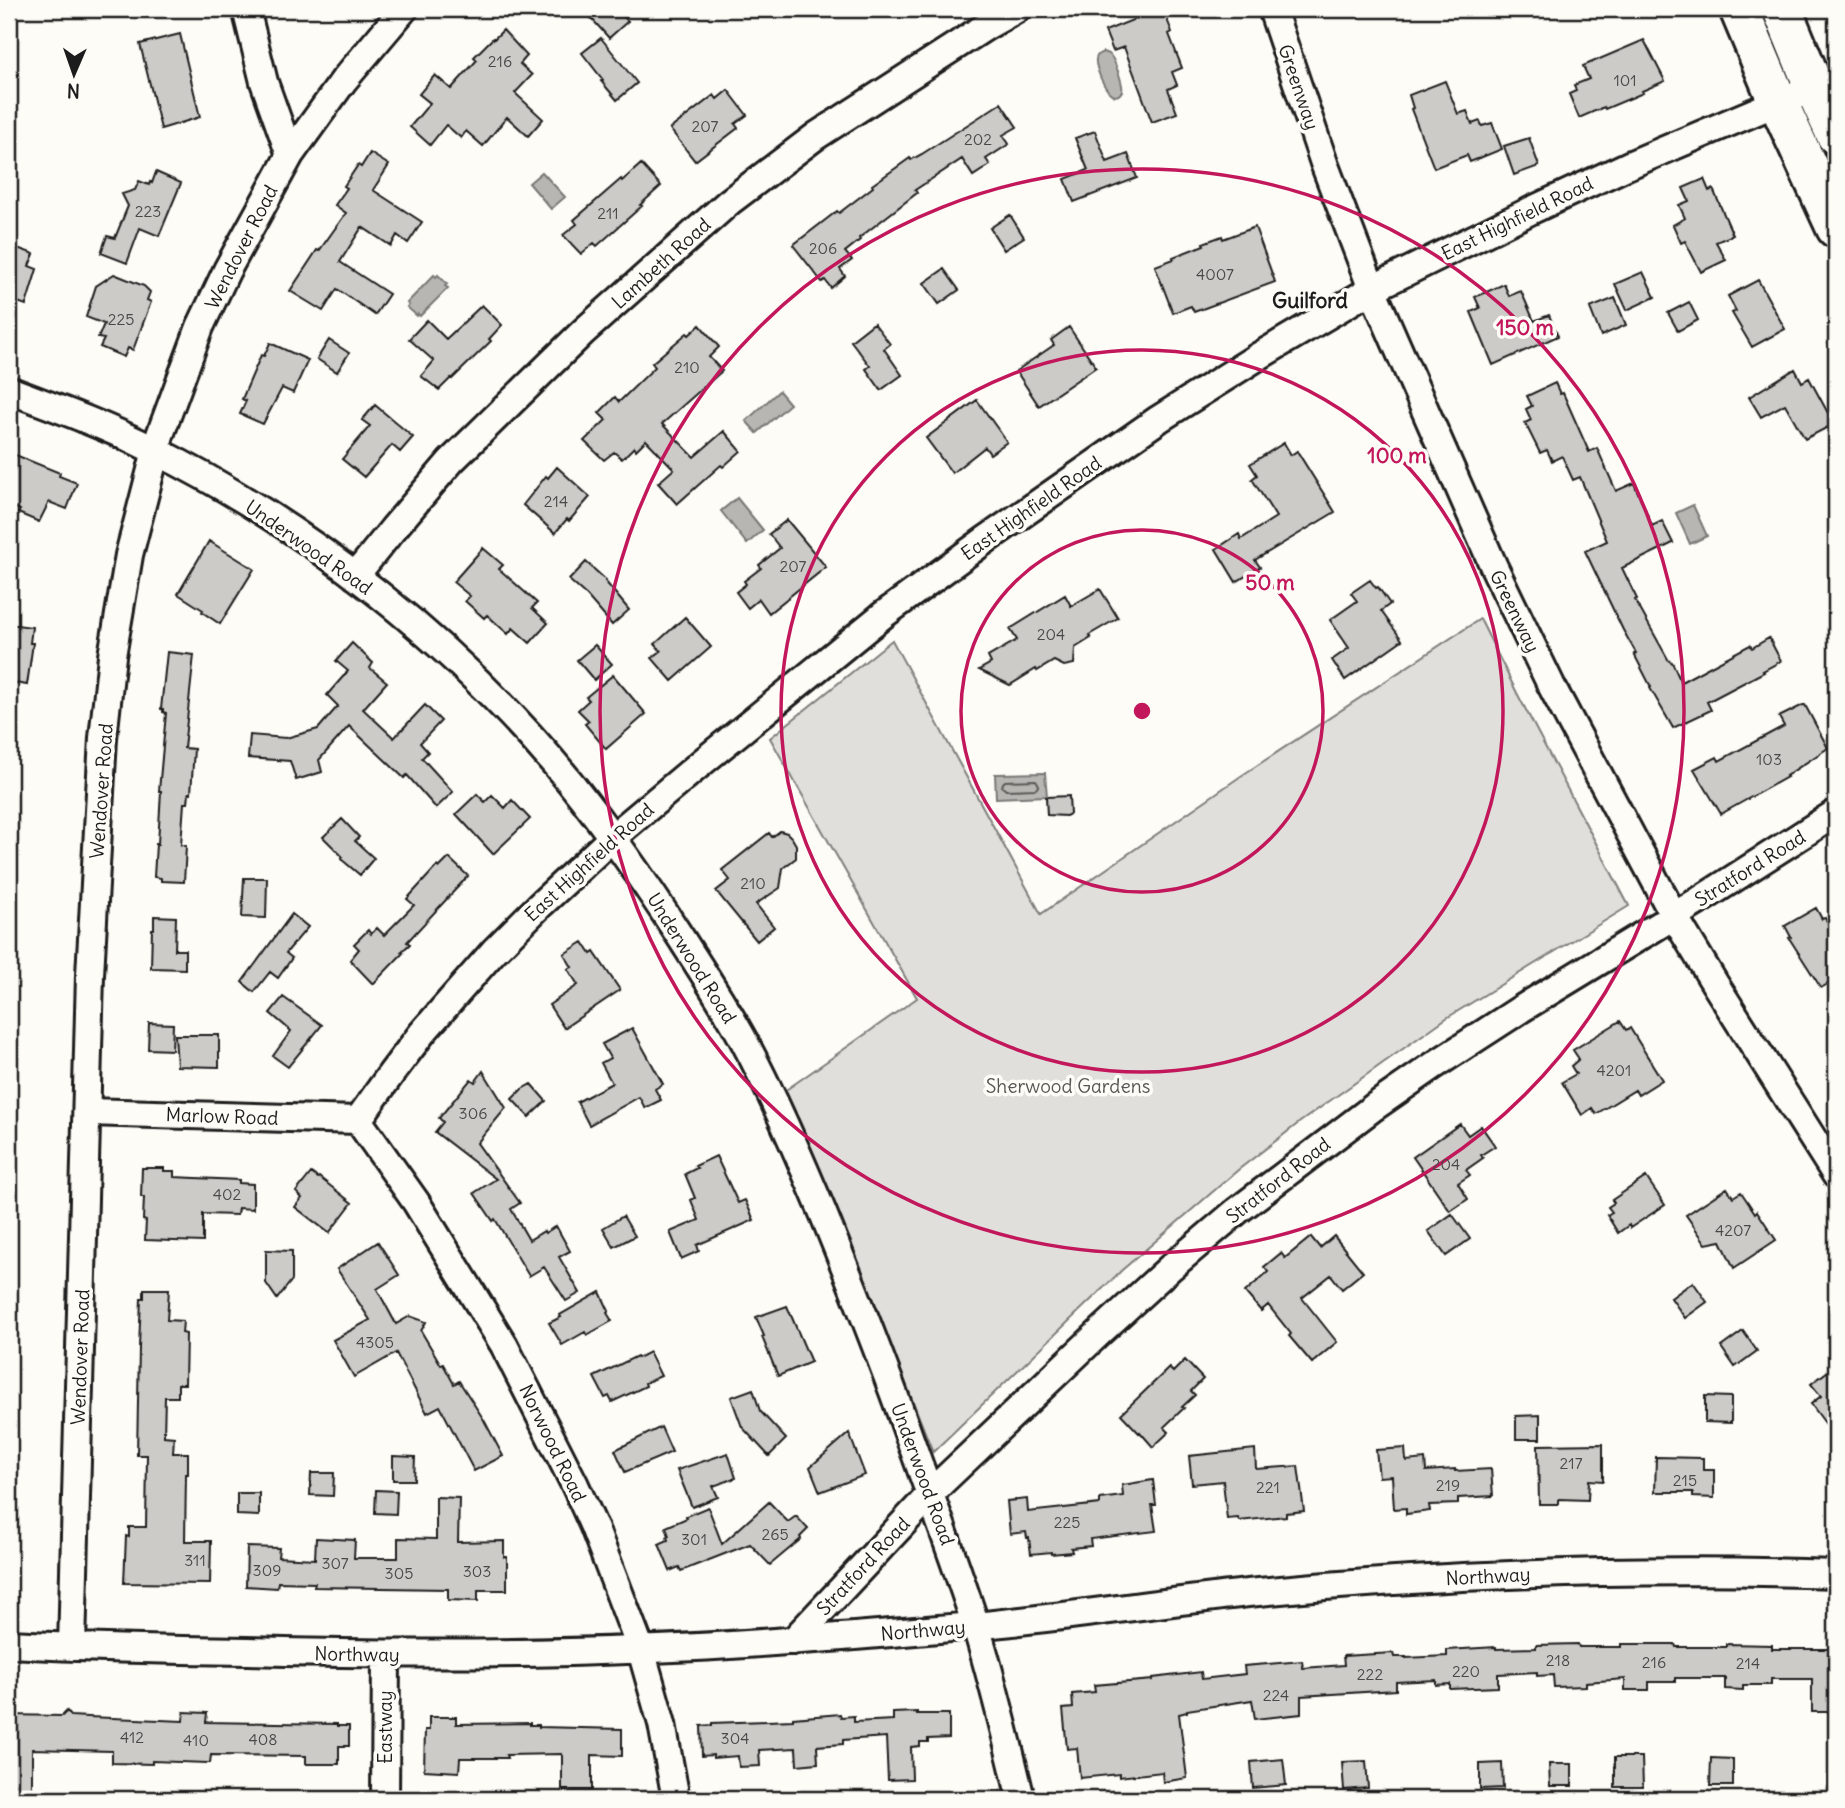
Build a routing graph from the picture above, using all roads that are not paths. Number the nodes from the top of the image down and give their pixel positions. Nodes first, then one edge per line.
1 (246, 9) edge
2 (404, 9) edge
3 (1017, 9) edge
4 (1272, 9) edge
5 (1739, 9) edge
6 (1782, 9) edge
7 (1825, 84) edge
8 (1778, 102) junction
9 (1836, 135) edge
10 (290, 155) junction
11 (1836, 228) edge
12 (1372, 289) junction
13 (9, 390) edge
14 (155, 451) junction
15 (355, 576) junction
16 (1836, 813) edge
17 (613, 837) junction
18 (1674, 916) junction
19 (87, 1112) junction
20 (358, 1120) junction
21 (1836, 1175) edge
22 (931, 1494) junction
23 (1836, 1574) edge
24 (975, 1626) junction
25 (793, 1641) junction
26 (9, 1644) edge
27 (72, 1647) junction
28 (641, 1650) junction
29 (386, 1655) junction
30 (385, 1799) edge
31 (676, 1799) edge
32 (1021, 1799) edge

1 - 10 street
2 - 10 street, Wendover Road
3 - 15 street, Lambeth Road
4 - 12 street, Greenway
5 - 8 main road
6 - 7 main road
7 - 8 street, East Highfield Road
7 - 9 main road
8 - 11 main road
8 - 12 street, East Highfield Road
10 - 14 street, Wendover Road
12 - 17 street, East Highfield Road
12 - 18 street, Greenway
13 - 14 street, Underwood Road
14 - 15 street, Underwood Road
14 - 19 street, Wendover Road
15 - 17 street, Underwood Road
16 - 18 street, Stratford Road
17 - 20 street, East Highfield Road
17 - 22 street, Underwood Road
18 - 21 street, Greenway
18 - 22 street, Stratford Road
19 - 20 street, Marlow Road
19 - 27 street, Wendover Road
20 - 28 street, Norwood Road
22 - 24 street, Underwood Road
22 - 25 street, Stratford Road
23 - 24 street, Northway
24 - 25 street, Northway
24 - 32 street, Underwood Road
25 - 28 street, Northway
26 - 27 street, Northway
27 - 29 street, Northway
28 - 29 street, Northway
28 - 31 street, Norwood Road
29 - 30 street, Eastway

